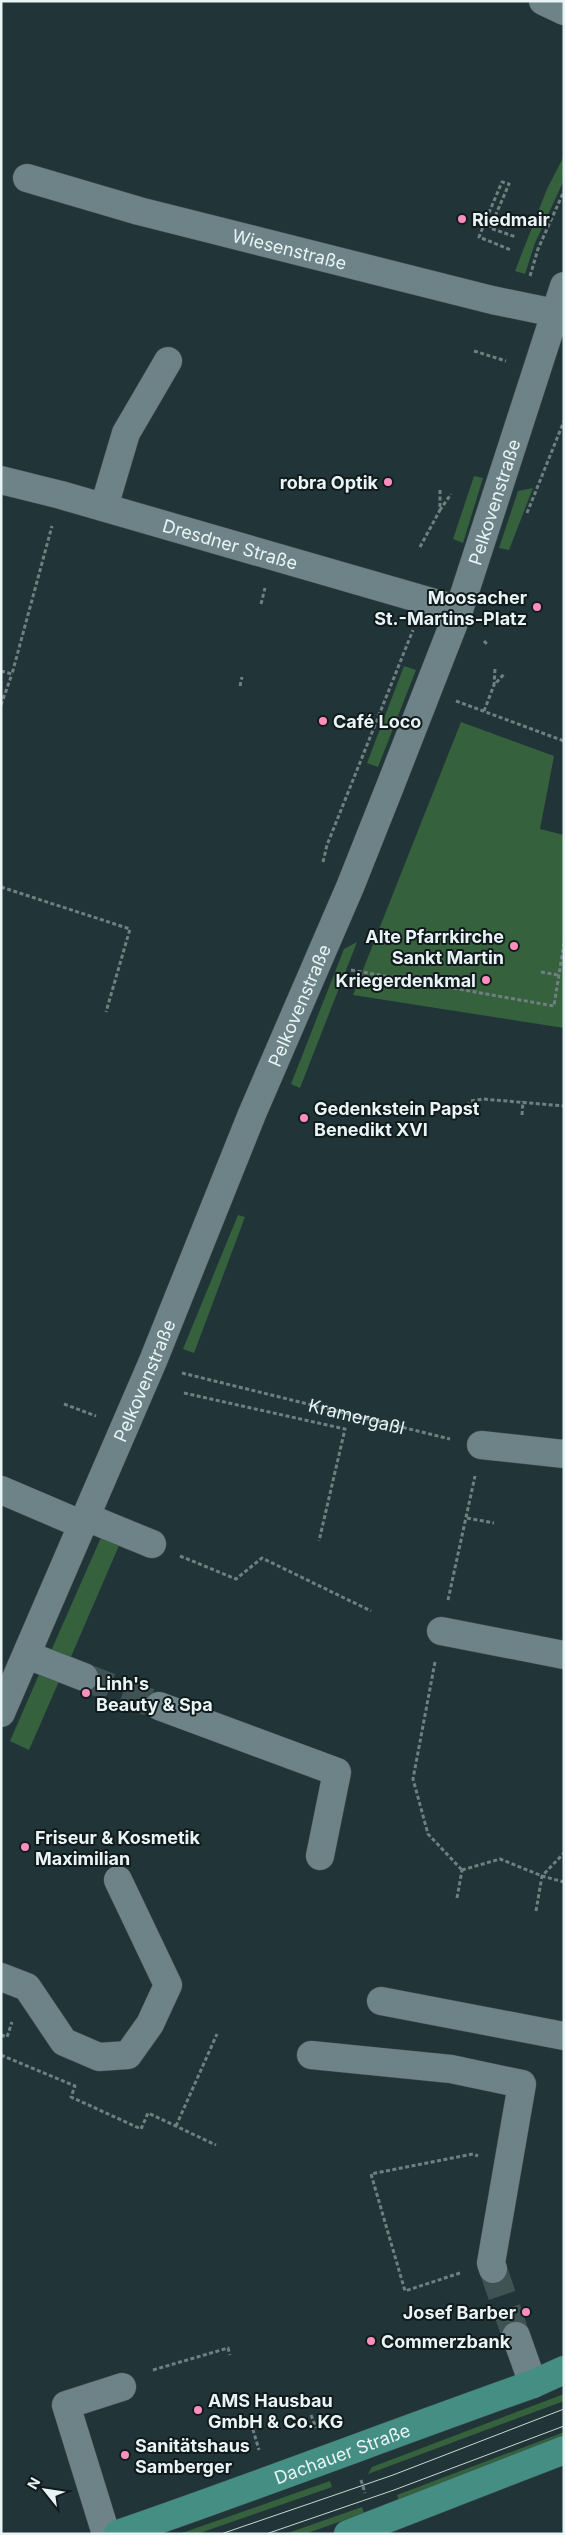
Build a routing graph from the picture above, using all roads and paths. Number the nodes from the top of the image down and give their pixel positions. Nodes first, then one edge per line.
1 (543, 1) edge
2 (564, 11) edge
3 (27, 178) dead end
4 (516, 237) dead end
5 (511, 250) dead end
6 (564, 286) edge
7 (555, 313) junction
8 (474, 351) dead end
9 (168, 361) dead end
10 (511, 363) dead end
11 (564, 421) edge
12 (1, 480) edge
13 (440, 490) dead end
14 (450, 494) dead end
15 (61, 495) junction
16 (532, 500) dead end
17 (104, 508) junction
18 (440, 510) junction
19 (420, 547) dead end
20 (459, 610) junction
21 (495, 670) dead end
22 (1, 671) edge
23 (12, 674) junction
24 (504, 674) dead end
25 (242, 677) dead end
26 (494, 685) junction
27 (240, 686) dead end
28 (428, 690) junction
29 (1, 706) edge
30 (484, 711) junction
31 (564, 741) edge
32 (1, 886) edge
33 (564, 943) edge
34 (350, 970) dead end
35 (541, 972) dead end
36 (558, 975) junction
37 (106, 1012) dead end
38 (523, 1101) junction
39 (467, 1106) dead end
40 (564, 1106) edge
41 (522, 1115) dead end
42 (153, 1361) junction
43 (184, 1393) dead end
44 (481, 1445) junction
45 (564, 1454) edge
46 (1, 1490) edge
47 (467, 1518) junction
48 (85, 1521) junction
49 (494, 1523) dead end
50 (319, 1541) dead end
51 (152, 1544) joint
52 (371, 1610) dead end
53 (441, 1631) junction
54 (26, 1655) junction
55 (564, 1655) edge
56 (84, 1677) tunnel mouth
57 (159, 1706) tunnel mouth
58 (1, 1712) edge
59 (564, 1853) edge
60 (320, 1856) dead end
61 (462, 1870) junction
62 (542, 1876) junction
63 (118, 1880) dead end
64 (564, 1882) edge
65 (457, 1898) dead end
66 (536, 1911) dead end
67 (1, 1977) edge
68 (381, 2001) dead end
69 (217, 2034) dead end
70 (564, 2036) edge
71 (311, 2055) dead end
72 (1, 2056) edge
73 (176, 2126) junction
74 (216, 2145) dead end
75 (509, 2167) junction
76 (492, 2266) joint
77 (516, 2336) tunnel mouth
78 (230, 2355) dead end
79 (153, 2370) dead end
80 (564, 2370) edge
81 (533, 2384) junction
82 (122, 2387) dead end
83 (564, 2450) edge
84 (106, 2534) edge
85 (118, 2534) edge
86 (348, 2534) edge

1 - 2 street
3 - 7 street, Wiesenstraße
4 - 5 path
6 - 7 street, Pelkovenstraße
7 - 20 street, Pelkovenstraße
8 - 10 path
9 - 17 street
11 - 16 path
12 - 15 street, Dresdner Straße
13 - 18 path
14 - 18 path
15 - 17 street, Dresdner Straße
15 - 23 path
17 - 20 street, Dresdner Straße
18 - 19 path
20 - 28 street, Pelkovenstraße
21 - 26 path
22 - 23 path
23 - 29 path
24 - 26 path
25 - 27 path
26 - 30 path
28 - 30 path
28 - 42 street, Pelkovenstraße
30 - 31 path
32 - 37 path
33 - 36 path
34 - 36 path
35 - 36 path
38 - 39 path
38 - 40 path
38 - 41 path
42 - 44 path, Kramergaßl
42 - 48 street, Pelkovenstraße
43 - 50 path
44 - 45 street
44 - 47 path
46 - 48 street
47 - 49 path
47 - 53 path
48 - 51 street
48 - 54 street, Pelkovenstraße
51 - 52 path
53 - 55 street
53 - 61 path
54 - 56 street
54 - 58 street, Pelkovenstraße
57 - 60 street
59 - 62 path
61 - 62 path
61 - 65 path
62 - 64 path
62 - 66 path
63 - 67 street
68 - 70 street
69 - 73 path
71 - 75 street
72 - 73 path
73 - 74 path
75 - 76 street
75 - 76 path
77 - 81 street
78 - 79 path
80 - 81 main road, Dachauer Straße
81 - 85 main road, Dachauer Straße
82 - 84 street
83 - 86 main road

